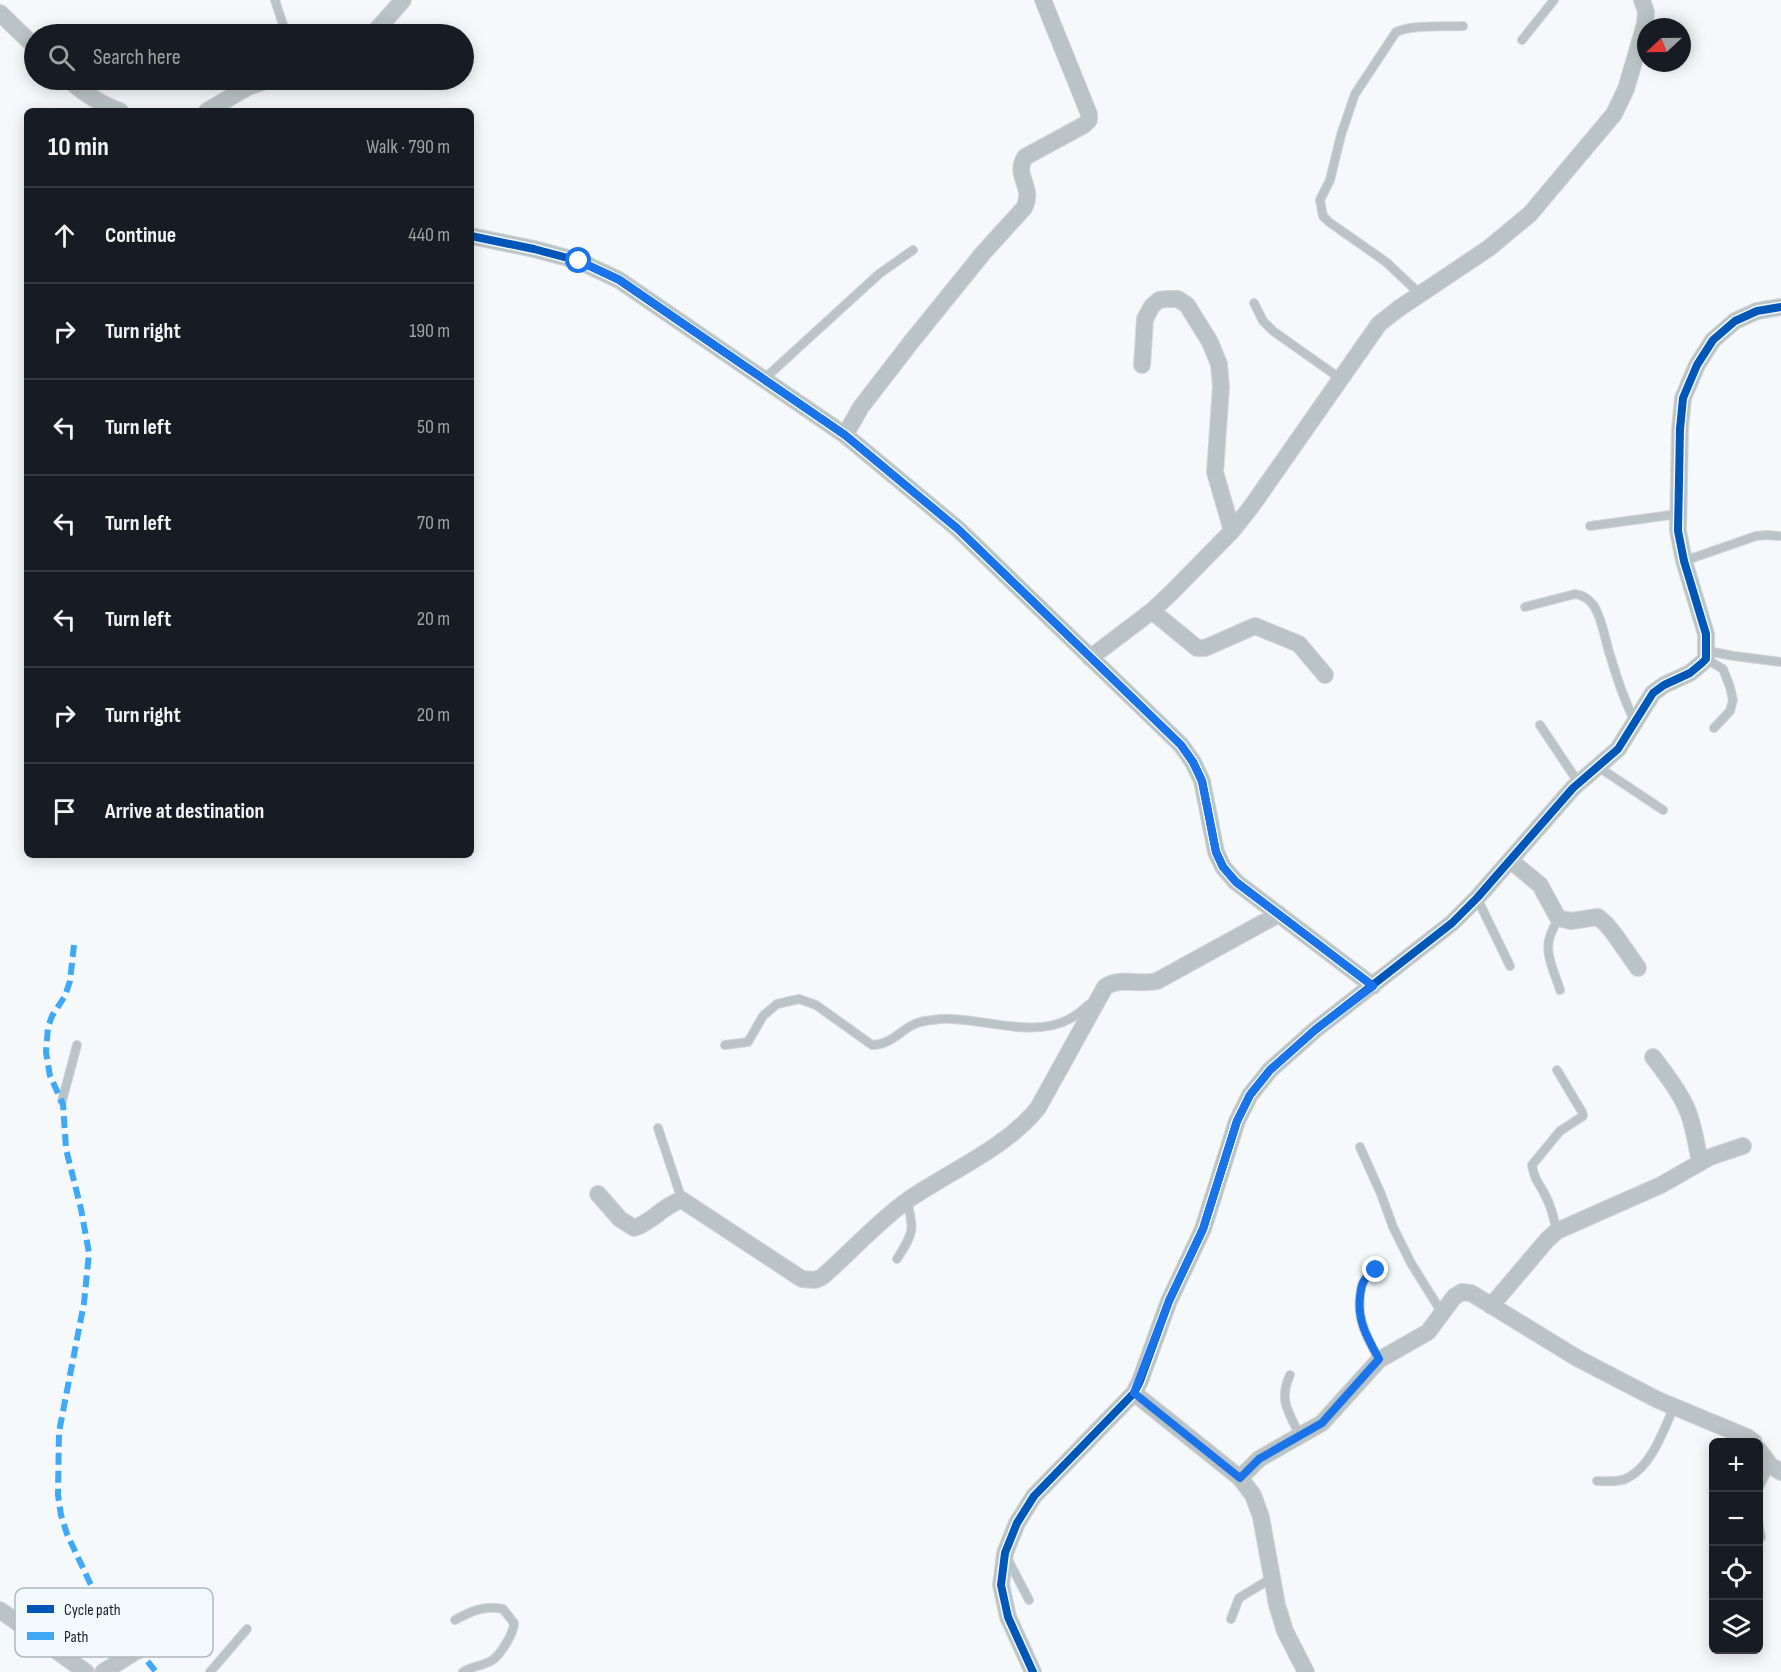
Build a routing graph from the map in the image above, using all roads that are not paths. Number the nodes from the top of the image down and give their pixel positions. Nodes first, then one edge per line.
1 (275, 0) edge
2 (403, 0) edge
3 (1043, 0) edge
4 (1554, 0) edge
5 (1642, 0) edge
6 (0, 13) edge
7 (282, 24) edge
8 (383, 24) edge
9 (1463, 26) dead end
10 (24, 36) edge
11 (1522, 40) dead end
12 (81, 90) edge
13 (243, 90) edge
14 (112, 108) edge
15 (212, 108) edge
16 (474, 237) edge
17 (913, 250) dead end
18 (1420, 294) junction
19 (1254, 303) dead end
20 (1781, 307) edge
21 (1142, 365) dead end
22 (1341, 378) junction
23 (764, 379) junction
24 (845, 435) junction
25 (1678, 514) junction
26 (1590, 526) dead end
27 (1232, 531) junction
28 (1779, 536) dead end
29 (1684, 561) junction
30 (1525, 607) dead end
31 (1152, 611) junction
32 (1707, 655) junction
33 (1090, 658) junction
34 (1781, 662) edge
35 (1324, 675) dead end
36 (1635, 722) junction
37 (1540, 725) dead end
38 (1714, 728) dead end
39 (1597, 766) junction
40 (1578, 782) junction
41 (1663, 810) dead end
42 (1510, 860) junction
43 (1477, 898) junction
44 (1279, 914) junction
45 (1558, 918) junction
46 (1510, 966) dead end
47 (1638, 968) dead end
48 (1373, 986) junction
49 (1105, 987) junction
50 (1560, 990) dead end
51 (77, 1045) dead end
52 (725, 1045) dead end
53 (1653, 1057) dead end
54 (1557, 1070) dead end
55 (62, 1101) dead end
56 (658, 1128) dead end
57 (1743, 1146) dead end
58 (1360, 1147) dead end
59 (1700, 1162) junction
60 (598, 1194) dead end
61 (682, 1200) junction
62 (907, 1201) junction
63 (1557, 1231) junction
64 (897, 1259) dead end
65 (1376, 1270) dead end
66 (1491, 1306) junction
67 (1442, 1313) junction
68 (1379, 1359) junction
69 (1290, 1375) dead end
70 (1134, 1393) junction
71 (1674, 1407) junction
72 (1300, 1436) junction
73 (1748, 1438) edge
74 (1763, 1455) edge
75 (1776, 1469) edge
76 (1240, 1478) junction
77 (1597, 1481) dead end
78 (1763, 1483) edge
79 (1005, 1553) junction
80 (1272, 1578) junction
81 (1029, 1600) dead end
82 (0, 1610) edge
83 (1231, 1619) dead end
84 (455, 1620) dead end
85 (15, 1621) edge
86 (247, 1629) dead end
87 (65, 1657) edge
88 (127, 1657) edge
89 (86, 1672) edge
90 (103, 1672) edge
91 (210, 1672) edge
92 (463, 1672) edge
93 (1033, 1672) edge
94 (1306, 1672) edge

1 - 7 lane
2 - 8 street
3 - 24 street
4 - 11 lane
5 - 18 street
6 - 10 street
9 - 18 lane
12 - 14 street
13 - 15 street
16 - 23 street
17 - 23 lane
18 - 22 street
19 - 22 lane
20 - 25 street
21 - 27 street
22 - 27 street
23 - 24 street
24 - 33 street
25 - 26 lane
25 - 29 street
27 - 31 street
28 - 29 lane
29 - 32 street
30 - 36 lane
31 - 33 street
31 - 35 street
32 - 34 lane
32 - 36 street
32 - 38 lane
33 - 44 street
36 - 39 street
37 - 40 lane
39 - 40 street
39 - 41 lane
40 - 42 street
42 - 43 street
42 - 45 street
43 - 46 lane
43 - 48 street
44 - 48 street
44 - 49 street
45 - 47 street
45 - 50 lane
48 - 70 street
49 - 52 lane
49 - 62 street
51 - 55 lane
53 - 59 street
54 - 63 lane
56 - 61 lane
57 - 59 street
58 - 67 lane
59 - 63 street
60 - 61 street
61 - 62 street
62 - 64 lane
63 - 66 street
65 - 68 lane
66 - 67 street
66 - 71 street
67 - 68 street
68 - 72 street
69 - 72 lane
70 - 76 street
70 - 79 street
71 - 73 street
71 - 77 lane
72 - 76 street
74 - 75 street
75 - 78 lane
76 - 80 street
79 - 81 lane
79 - 93 street
80 - 83 lane
80 - 94 street
82 - 85 street
84 - 92 lane
86 - 91 lane
87 - 89 street
88 - 90 street

